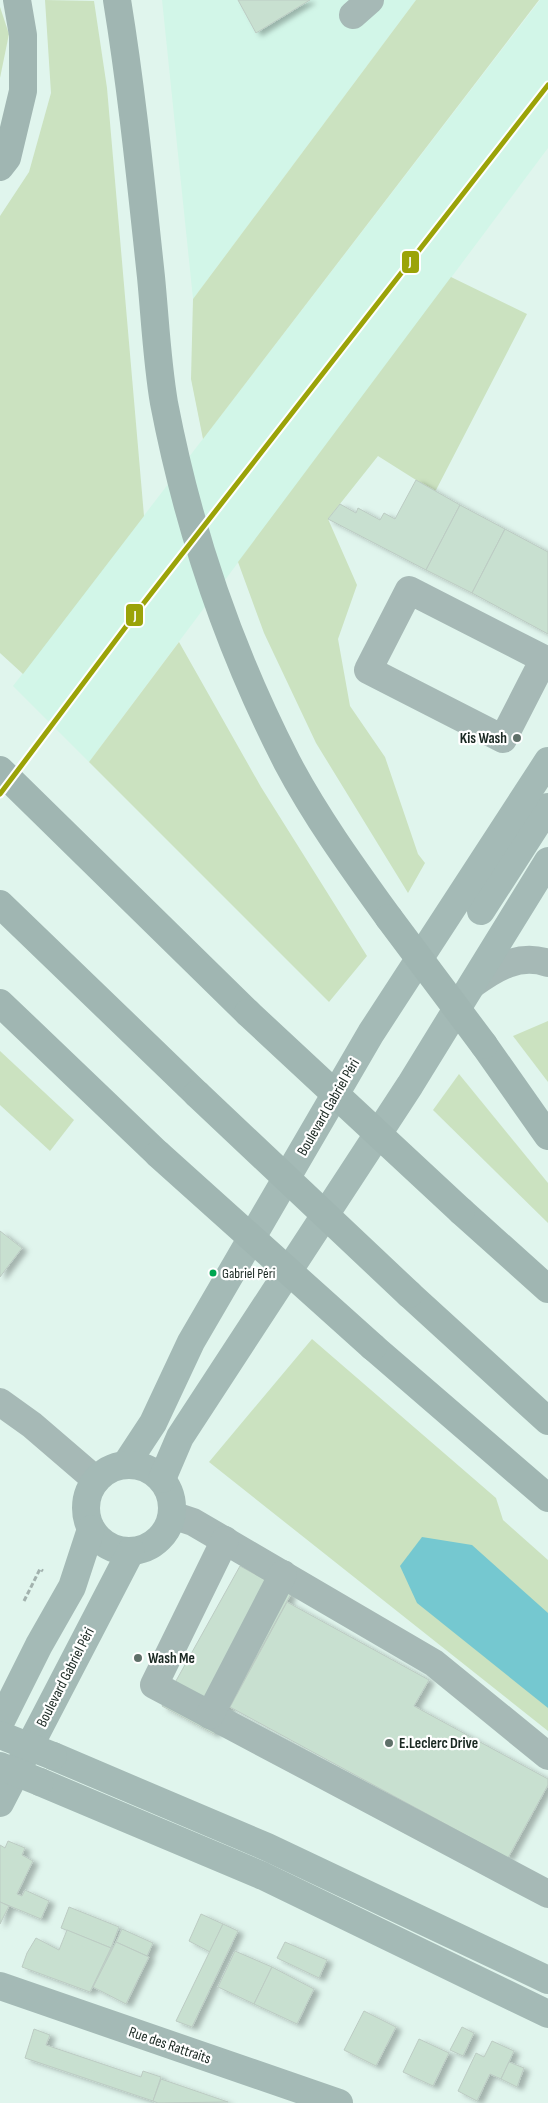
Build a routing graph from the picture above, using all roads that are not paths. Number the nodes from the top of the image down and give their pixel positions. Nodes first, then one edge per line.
1 (17, 0) edge
2 (117, 0) edge
3 (0, 167) edge
4 (546, 660) edge
5 (548, 761) edge
6 (0, 770) edge
7 (548, 806) edge
8 (500, 858) junction
9 (545, 872) edge
10 (0, 904) edge
11 (470, 905) junction
12 (507, 926) junction
13 (545, 962) edge
14 (473, 984) junction
15 (0, 1003) edge
16 (548, 1136) edge
17 (548, 1289) edge
18 (0, 1402) edge
19 (548, 1420) edge
20 (126, 1464) junction
21 (162, 1479) junction
22 (96, 1480) junction
23 (548, 1498) edge
24 (172, 1515) junction
25 (91, 1529) junction
26 (226, 1540) junction
27 (131, 1551) junction
28 (290, 1578) junction
29 (210, 1715) junction
30 (0, 1723) edge
31 (0, 1735) edge
32 (548, 1756) edge
33 (0, 1766) edge
34 (0, 1803) edge
35 (548, 1894) edge
36 (548, 1980) edge
37 (0, 1986) edge
38 (548, 2014) edge
39 (340, 2103) edge

1 - 3 highway
2 - 16 highway, bridge
4 - 4 street
5 - 8 main road, Boulevard Gabriel Péri
6 - 17 highway, bridge
7 - 8 main road
8 - 9 main road
8 - 11 main road, Boulevard Gabriel Péri
9 - 12 main road
10 - 19 highway, bridge
11 - 12 main road
11 - 20 main road, Boulevard Gabriel Péri
12 - 13 street
12 - 14 main road
13 - 14 street
14 - 21 main road
15 - 23 highway, bridge
18 - 22 street
20 - 21 main road
20 - 22 main road
21 - 24 main road
22 - 25 main road
24 - 26 street
24 - 27 main road
25 - 27 main road
25 - 30 main road
26 - 28 street
26 - 29 street
27 - 34 main road, Boulevard Gabriel Péri
28 - 29 street
28 - 32 street
29 - 35 street
31 - 36 main road, bridge
33 - 38 main road, bridge
37 - 39 main road, Rue des Rattraits

